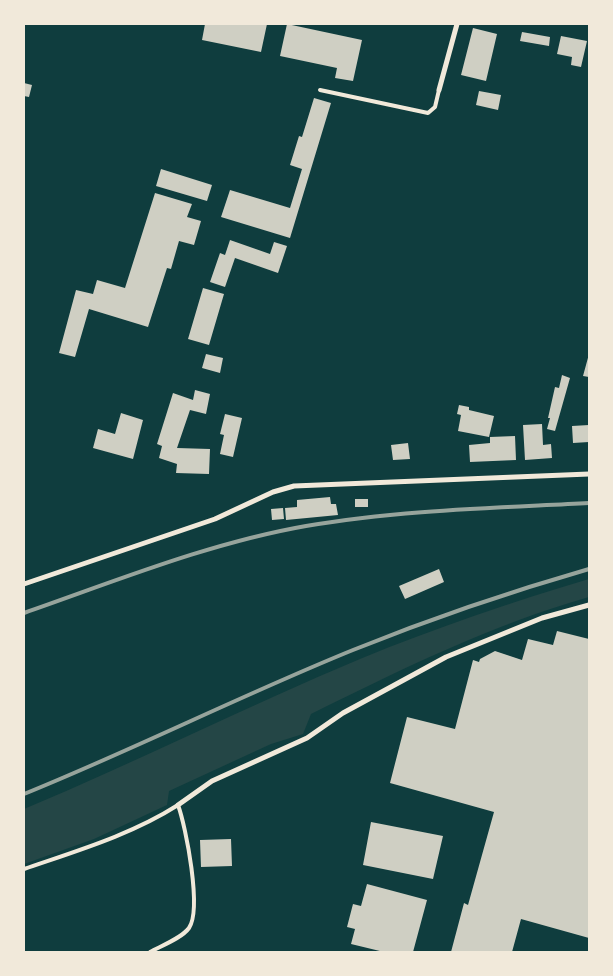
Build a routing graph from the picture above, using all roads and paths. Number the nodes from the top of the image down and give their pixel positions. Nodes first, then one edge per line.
1 (457, 24) edge
2 (320, 90) dead end
3 (439, 90) joint
4 (589, 474) edge
5 (24, 584) edge
6 (589, 605) edge
7 (178, 805) junction
8 (24, 869) edge
9 (150, 952) edge

1 - 3 street
2 - 3 lane
4 - 5 street
6 - 7 street
7 - 8 lane
7 - 9 lane

